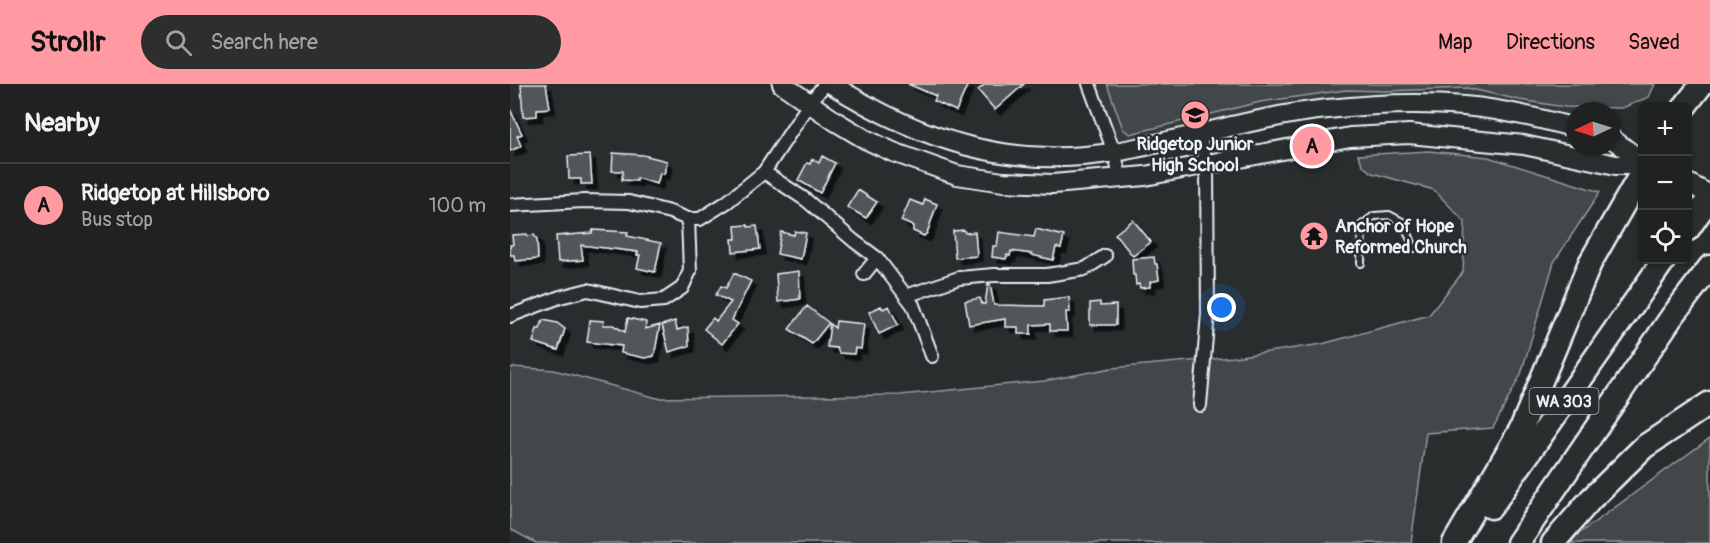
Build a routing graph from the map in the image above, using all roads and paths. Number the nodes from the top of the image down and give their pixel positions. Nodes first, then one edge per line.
1 (782, 84) edge
2 (825, 84) edge
3 (831, 84) edge
4 (1089, 84) edge
5 (1702, 84) edge
6 (1688, 102) edge
7 (809, 104) junction
8 (1566, 126) edge
9 (1199, 134) junction
10 (1620, 145) edge
11 (1114, 152) junction
12 (1638, 160) edge
13 (1638, 163) edge
14 (1207, 165) junction
15 (764, 172) junction
16 (1121, 179) junction
17 (1638, 179) edge
18 (1692, 185) edge
19 (1710, 196) edge
20 (510, 205) edge
21 (688, 219) junction
22 (1692, 223) edge
23 (1414, 248) dead end
24 (1105, 256) dead end
25 (877, 258) junction
26 (1361, 263) dead end
27 (1661, 264) edge
28 (1710, 267) edge
29 (864, 274) dead end
30 (906, 296) junction
31 (510, 316) edge
32 (932, 356) dead end
33 (1710, 403) edge
34 (1200, 405) dead end
35 (1454, 543) edge
36 (1466, 543) edge
37 (1518, 543) edge
38 (1553, 543) edge

1 - 7 main road
2 - 7 street
3 - 11 main road
4 - 11 street
5 - 6 highway
7 - 15 street
7 - 16 main road
8 - 9 main road
9 - 11 main road
9 - 14 street
10 - 12 main road
11 - 16 street
13 - 14 main road
14 - 16 main road
14 - 34 street
15 - 21 street
15 - 25 street
17 - 35 highway
18 - 19 main road
19 - 22 highway
20 - 21 street
21 - 31 street
23 - 26 lane
24 - 30 street
25 - 29 street
25 - 30 street
27 - 36 highway, WA 303
28 - 37 highway, WA 303
30 - 32 street
33 - 38 highway

